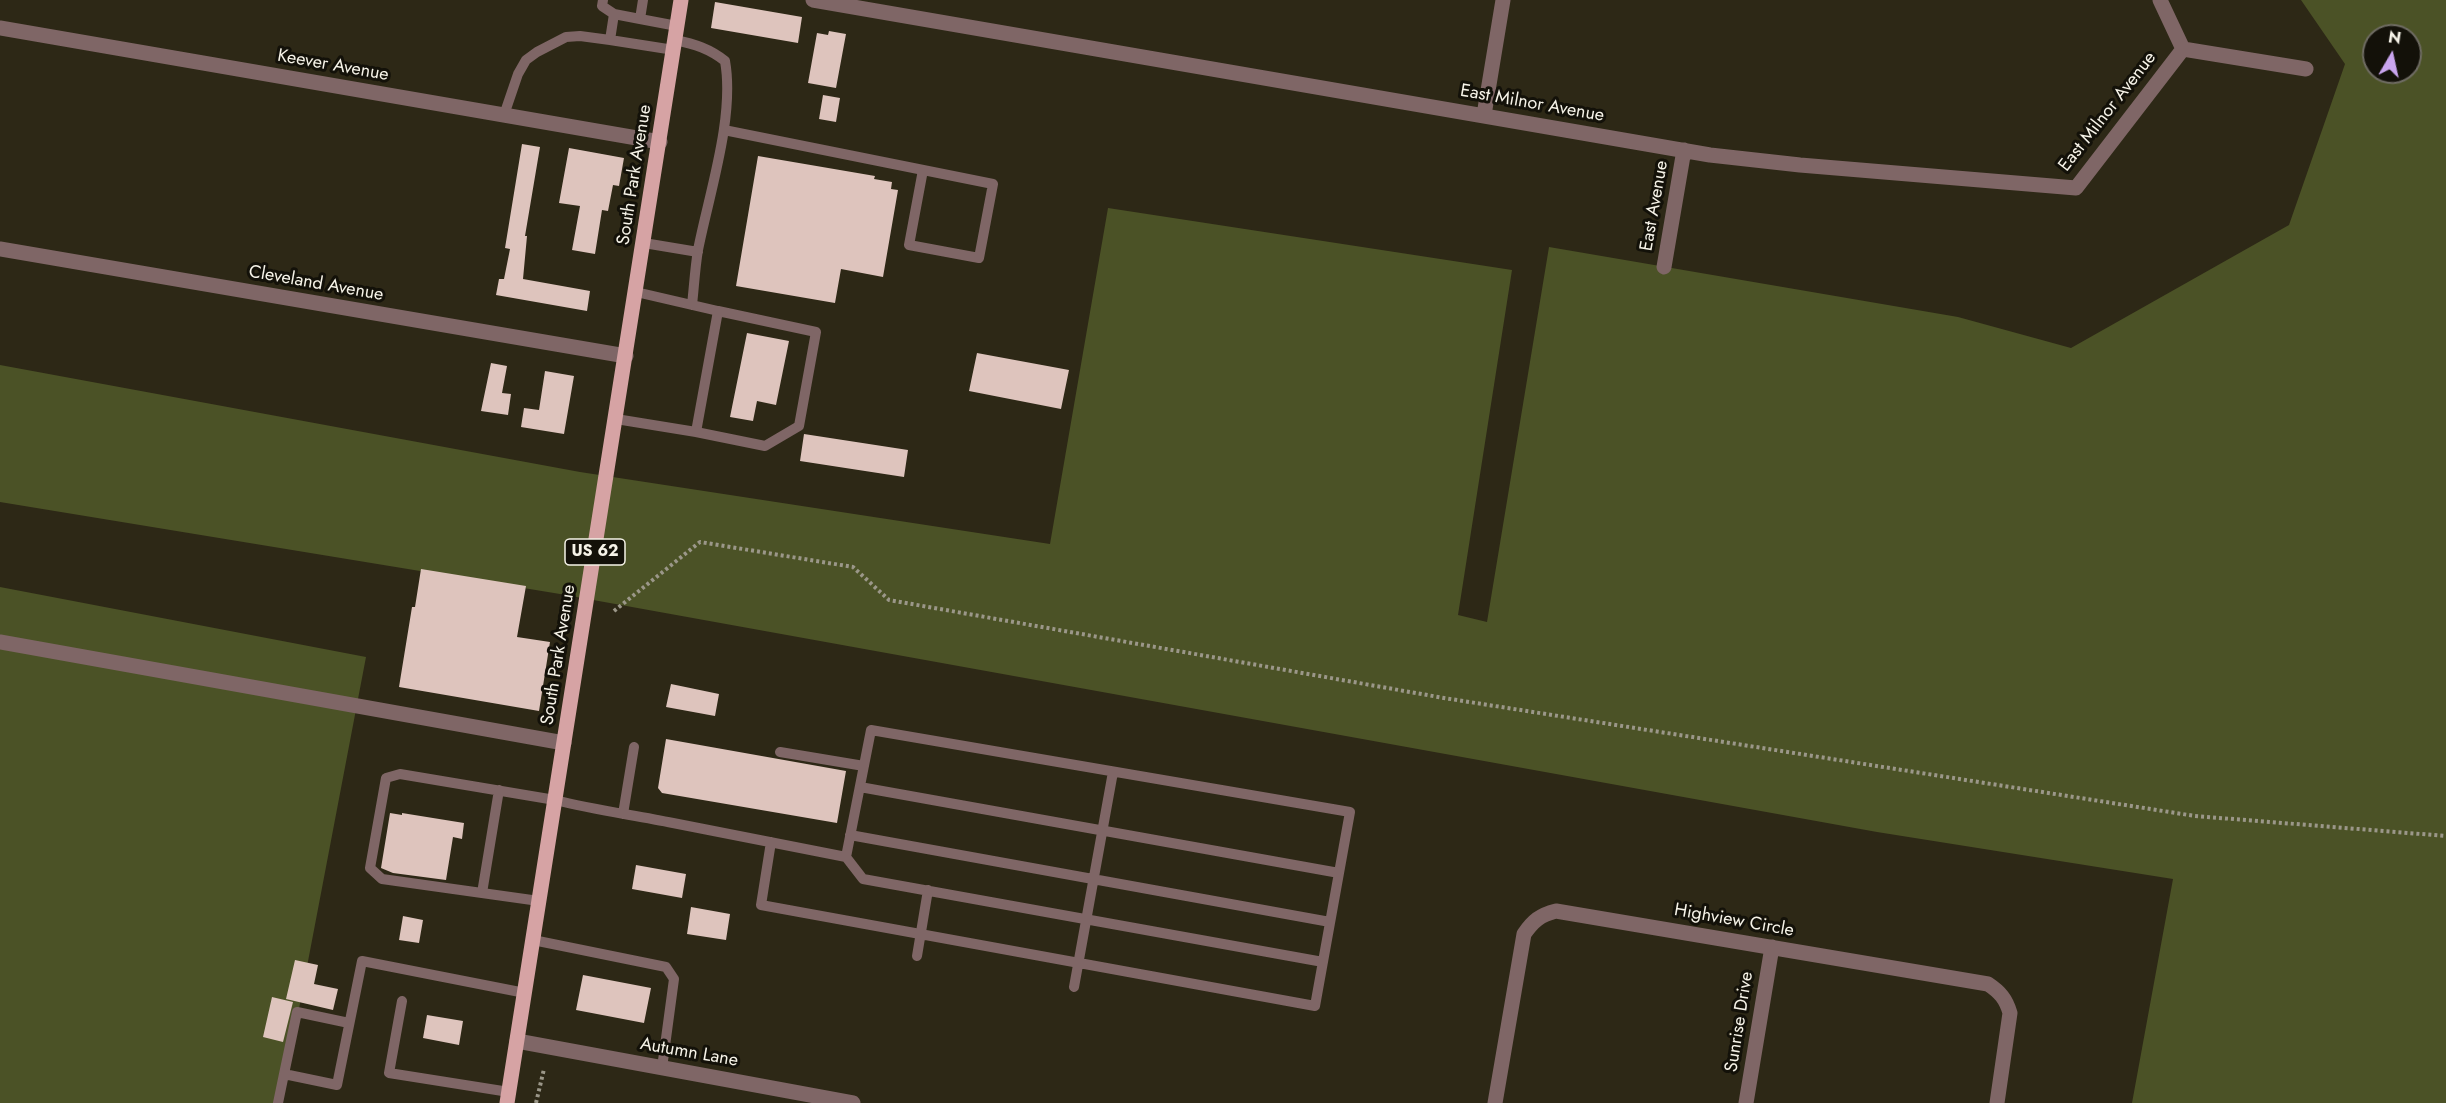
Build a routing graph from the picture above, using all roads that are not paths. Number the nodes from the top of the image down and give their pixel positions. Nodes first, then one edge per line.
1 (603, 0) edge
2 (643, 0) edge
3 (681, 0) edge
4 (813, 0) edge
5 (1503, 0) edge
6 (2160, 0) edge
7 (614, 14) junction
8 (640, 19) junction
9 (0, 28) edge
10 (675, 39) junction
11 (610, 40) junction
12 (2183, 49) junction
13 (2306, 69) dead end
14 (504, 115) junction
15 (1484, 115) junction
16 (724, 130) junction
17 (660, 142) junction
18 (1684, 150) junction
19 (923, 170) junction
20 (644, 243) junction
21 (0, 249) edge
22 (698, 252) junction
23 (1664, 267) dead end
24 (636, 292) junction
25 (692, 305) junction
26 (718, 311) junction
27 (626, 356) junction
28 (616, 418) junction
29 (696, 432) junction
30 (0, 642) edge
31 (564, 743) junction
32 (634, 747) dead end
33 (780, 752) dead end
34 (864, 766) junction
35 (1113, 772) junction
36 (860, 787) junction
37 (499, 790) junction
38 (555, 800) junction
39 (623, 814) junction
40 (1102, 831) junction
41 (850, 834) junction
42 (771, 842) junction
43 (846, 857) junction
44 (1339, 873) junction
45 (1093, 878) junction
46 (928, 890) junction
47 (482, 893) junction
48 (539, 901) junction
49 (1085, 919) junction
50 (1330, 922) junction
51 (920, 934) junction
52 (533, 940) junction
53 (1772, 947) junction
54 (917, 956) dead end
55 (1323, 962) junction
56 (1078, 963) junction
57 (1074, 987) dead end
58 (525, 993) junction
59 (402, 1001) dead end
60 (349, 1023) junction
61 (517, 1041) junction
62 (662, 1068) junction
63 (284, 1074) junction
64 (508, 1098) edge
65 (278, 1103) edge
66 (853, 1103) edge
67 (1495, 1103) edge
68 (1746, 1103) edge
69 (1997, 1103) edge

1 - 7 lane
2 - 8 lane
3 - 10 main road, South Park Avenue / US 62
4 - 15 street, East Milnor Avenue
5 - 15 street
6 - 12 street
7 - 8 lane
7 - 11 lane
8 - 10 lane
9 - 14 street, Keever Avenue
10 - 11 lane
10 - 16 lane
10 - 17 main road, South Park Avenue / US 62
11 - 14 lane
12 - 13 street
12 - 18 street, East Milnor Avenue
14 - 17 street, Keever Avenue
15 - 18 street, East Milnor Avenue
16 - 19 lane
16 - 22 lane
17 - 20 main road, South Park Avenue / US 62
18 - 23 street, East Avenue
19 - 19 lane
20 - 22 lane
20 - 24 main road, South Park Avenue / US 62
21 - 27 street, Cleveland Avenue
22 - 25 lane
24 - 25 lane
24 - 27 main road, South Park Avenue / US 62
25 - 26 lane
26 - 29 lane
26 - 29 lane
27 - 28 main road, South Park Avenue / US 62
28 - 29 lane
28 - 31 main road, South Park Avenue / US 62
30 - 31 street
31 - 38 main road, South Park Avenue / US 62
32 - 39 lane
33 - 34 lane
34 - 35 lane
34 - 36 lane
35 - 40 lane
35 - 44 lane
36 - 40 lane
36 - 41 lane
37 - 38 lane
37 - 47 lane
37 - 47 lane
38 - 39 lane
38 - 48 main road, South Park Avenue / US 62
39 - 42 lane
40 - 44 lane
40 - 45 lane
41 - 43 lane
41 - 45 lane
42 - 43 lane
42 - 51 lane
43 - 46 lane
44 - 50 lane
45 - 49 lane
45 - 50 lane
46 - 49 lane
46 - 51 lane
47 - 48 lane
48 - 52 main road, South Park Avenue / US 62
49 - 55 lane
49 - 56 lane
50 - 55 lane
51 - 54 lane
51 - 56 lane
52 - 58 main road, South Park Avenue / US 62
52 - 62 lane
53 - 67 street, Highview Circle
53 - 68 street, Sunrise Drive
53 - 69 street, Highview Circle
55 - 56 lane
56 - 57 lane
58 - 60 lane
58 - 61 main road, South Park Avenue / US 62
59 - 64 lane
60 - 63 lane
60 - 63 lane
61 - 62 street, Autumn Lane
61 - 64 main road, South Park Avenue / US 62
62 - 66 street, Autumn Lane
63 - 65 lane

